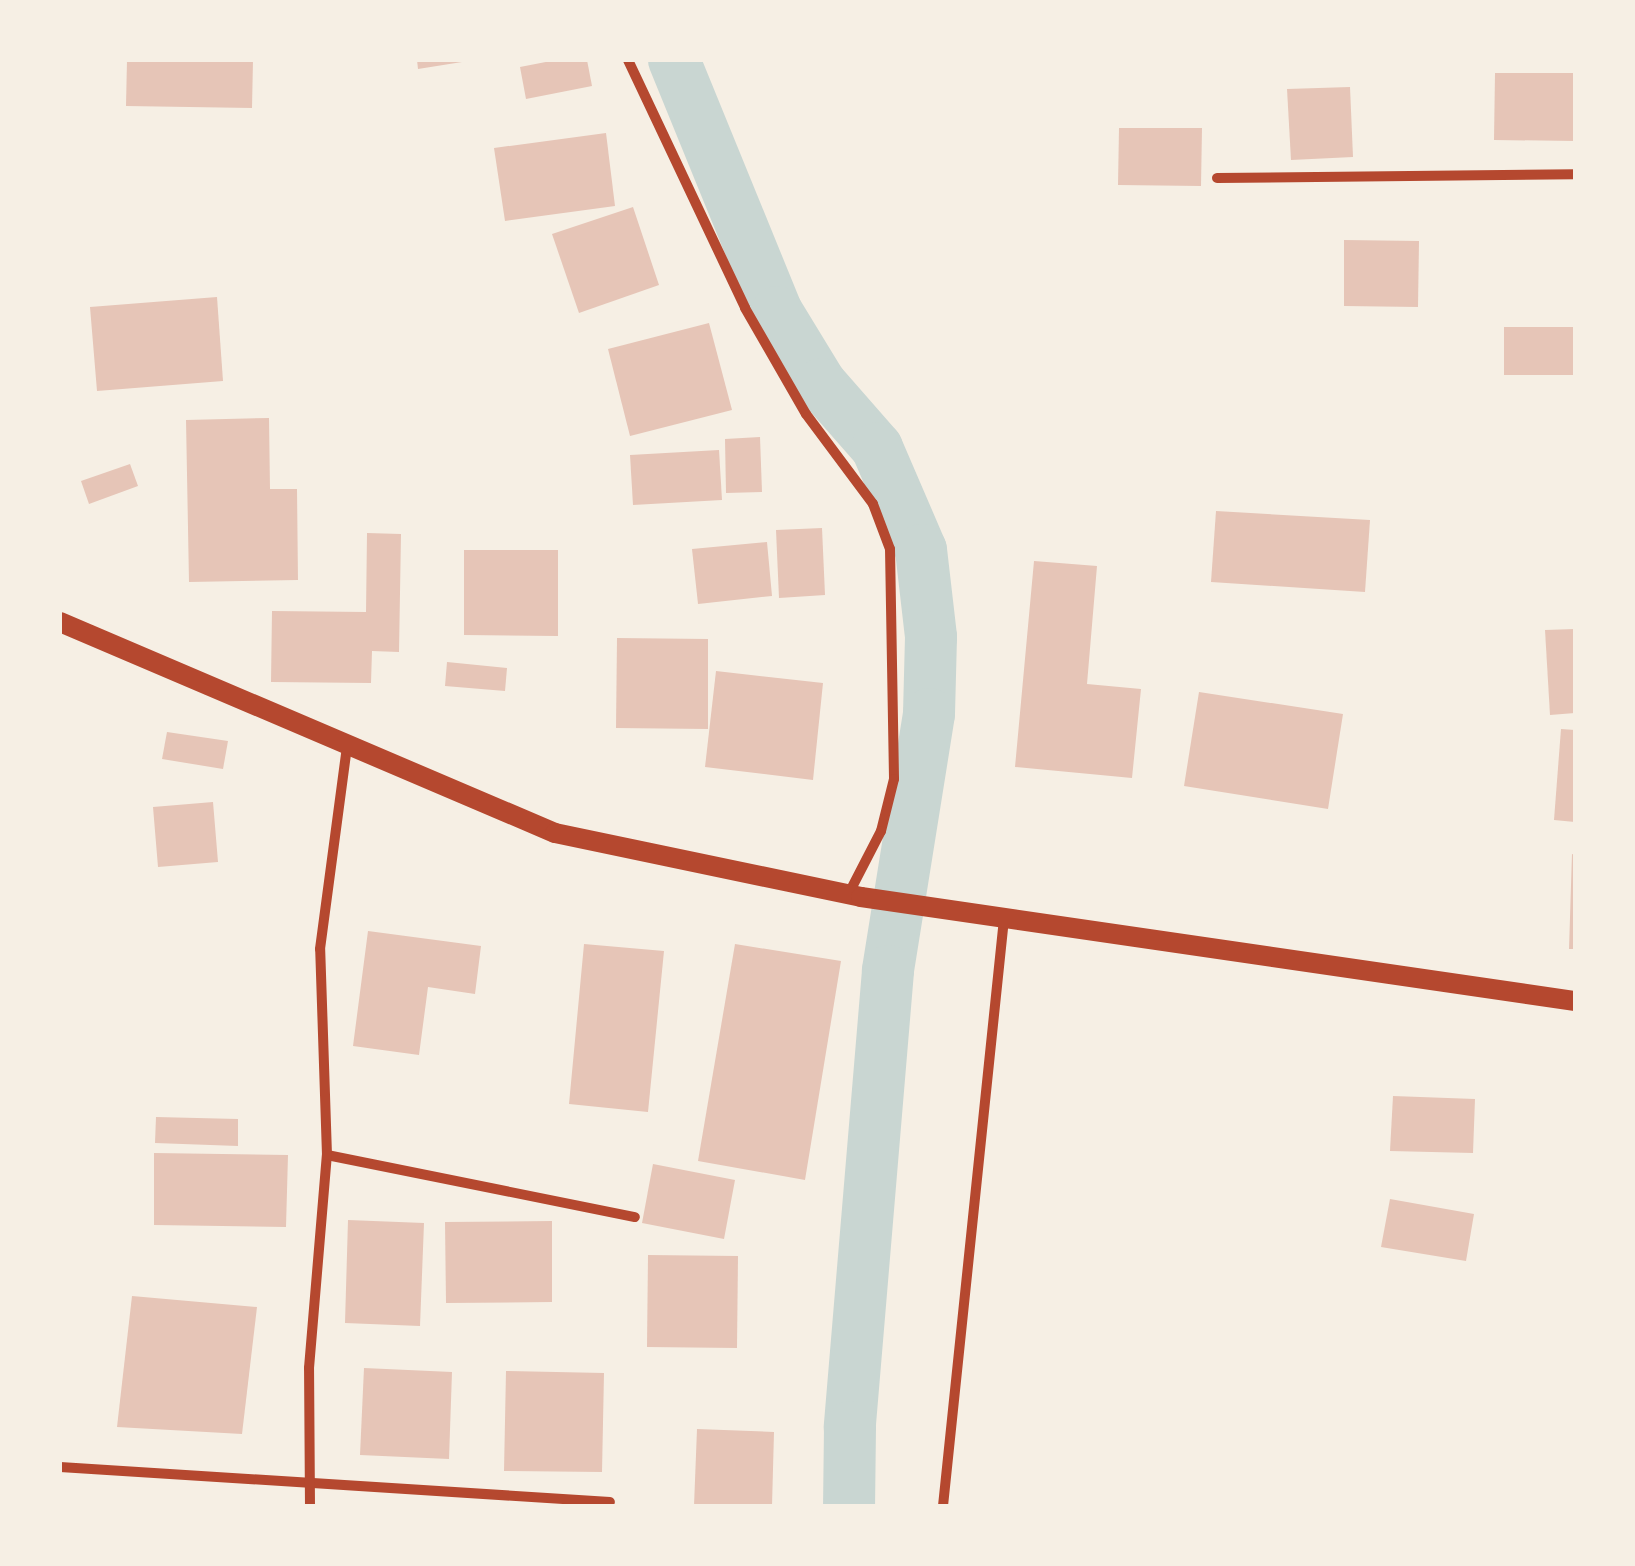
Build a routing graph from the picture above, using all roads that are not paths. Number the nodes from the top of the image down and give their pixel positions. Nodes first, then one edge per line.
1 (628, 60) edge
2 (1575, 174) edge
3 (1217, 178) dead end
4 (60, 622) edge
5 (347, 746) junction
6 (855, 895) junction
7 (1004, 918) junction
8 (1575, 1001) edge
9 (327, 1155) junction
10 (635, 1217) dead end
11 (60, 1467) edge
12 (310, 1481) junction
13 (610, 1502) dead end
14 (310, 1506) edge
15 (943, 1506) edge

1 - 6 street
2 - 3 street
4 - 5 main road
5 - 6 main road
5 - 9 street
6 - 7 main road
7 - 8 main road
7 - 15 street
9 - 10 street
9 - 12 street
11 - 12 street
12 - 13 street
12 - 14 street

